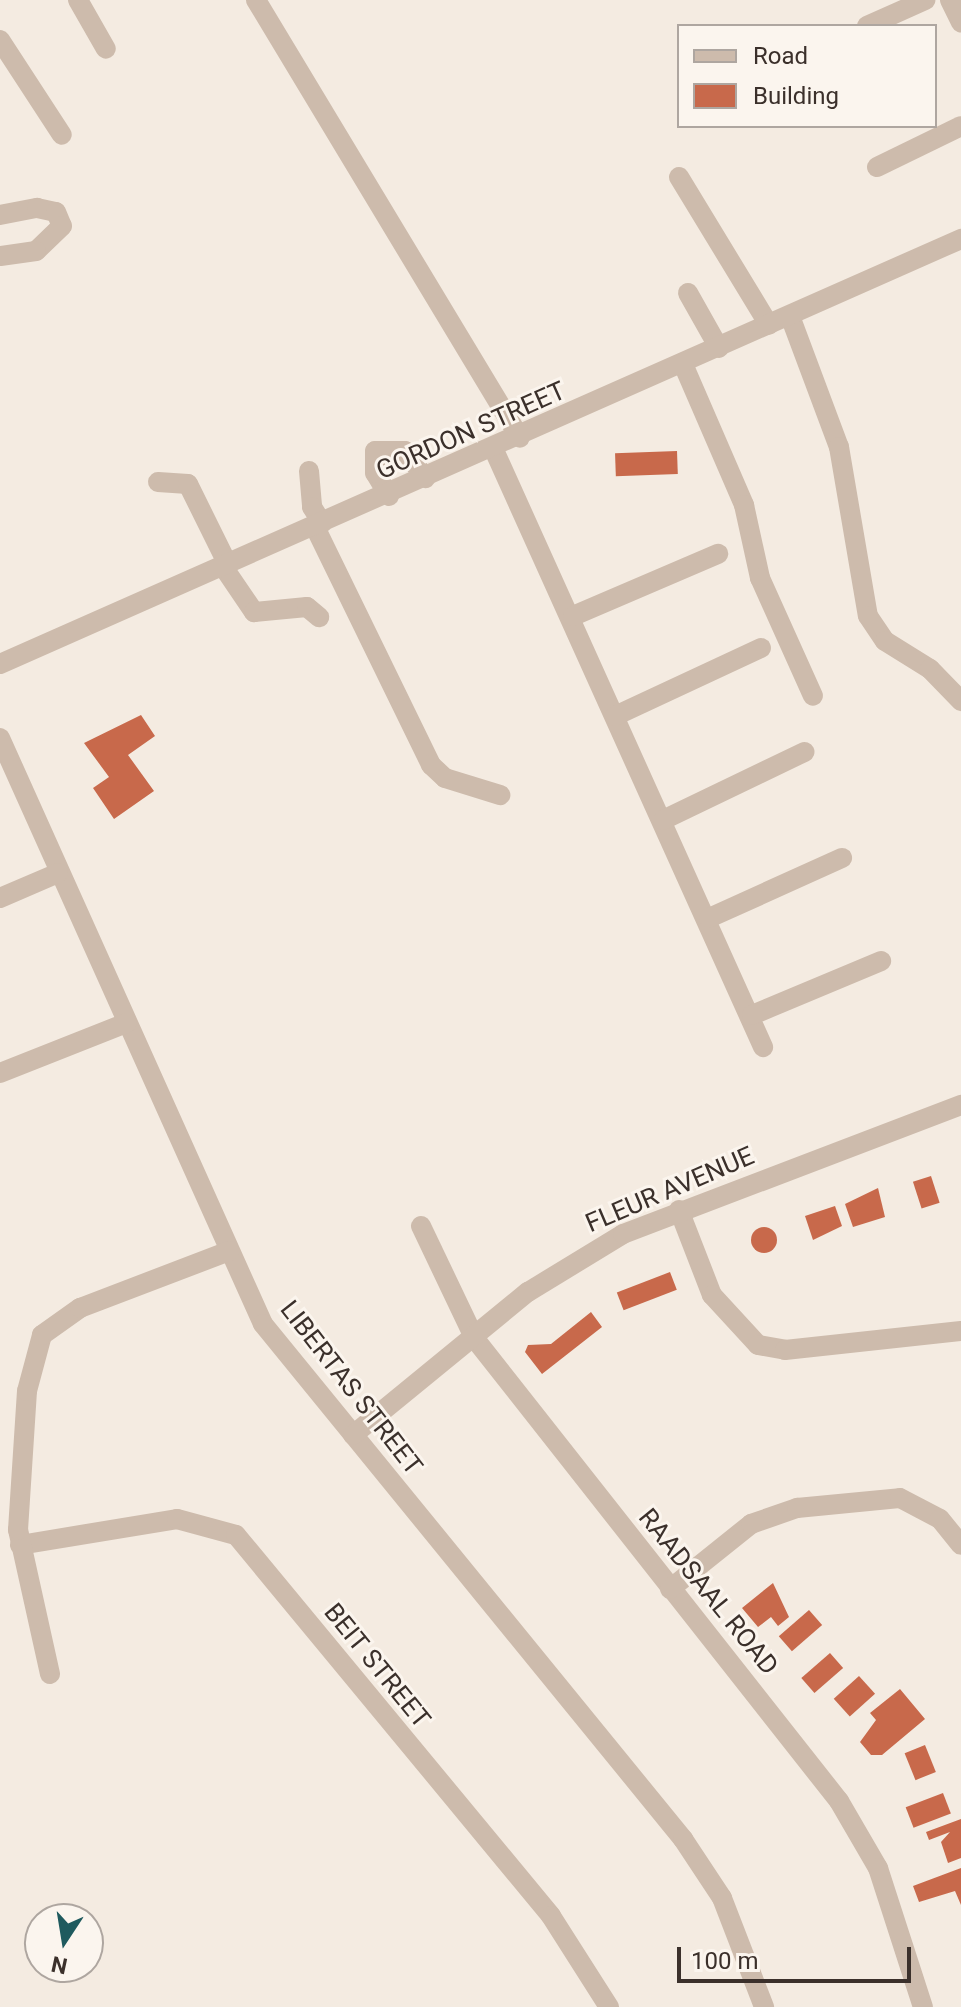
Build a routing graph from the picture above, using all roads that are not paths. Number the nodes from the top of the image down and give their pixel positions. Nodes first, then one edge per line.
1 (78, 0) edge
2 (256, 0) edge
3 (925, 0) edge
4 (950, 0) edge
5 (961, 23) edge
6 (871, 24) edge
7 (0, 40) edge
8 (106, 49) dead end
9 (961, 126) edge
10 (62, 135) dead end
11 (877, 167) dead end
12 (679, 177) dead end
13 (0, 215) edge
14 (961, 239) edge
15 (0, 256) edge
16 (688, 293) dead end
17 (790, 316) junction
18 (769, 325) junction
19 (719, 348) junction
20 (683, 364) junction
21 (520, 438) junction
22 (494, 450) junction
23 (309, 471) dead end
24 (425, 478) junction
25 (158, 482) dead end
26 (389, 496) junction
27 (319, 525) junction
28 (718, 554) dead end
29 (224, 564) junction
30 (573, 616) junction
31 (319, 617) dead end
32 (761, 648) dead end
33 (0, 664) edge
34 (813, 696) dead end
35 (961, 701) edge
36 (615, 716) junction
37 (0, 738) edge
38 (804, 752) dead end
39 (6, 770) edge
40 (500, 795) dead end
41 (663, 820) junction
42 (842, 858) dead end
43 (58, 873) junction
44 (0, 898) edge
45 (709, 918) junction
46 (881, 961) dead end
47 (752, 1015) junction
48 (126, 1023) junction
49 (763, 1047) dead end
50 (0, 1073) edge
51 (961, 1105) edge
52 (679, 1210) junction
53 (421, 1226) dead end
54 (229, 1251) junction
55 (961, 1331) edge
56 (475, 1339) junction
57 (353, 1435) junction
58 (20, 1545) junction
59 (961, 1545) edge
60 (670, 1589) junction
61 (50, 1674) dead end
62 (609, 2007) edge
63 (764, 2007) edge
64 (923, 2007) edge

1 - 8 street
2 - 21 street
3 - 6 street
4 - 5 street
7 - 10 street
9 - 11 street
12 - 18 street
13 - 15 street
14 - 17 street, GORDON STREET
16 - 19 street
17 - 18 street, GORDON STREET
17 - 35 street
18 - 19 street, GORDON STREET
19 - 20 street, GORDON STREET
20 - 21 street, GORDON STREET
20 - 34 street
21 - 22 street, GORDON STREET
22 - 24 street, GORDON STREET
22 - 30 street
23 - 27 street
24 - 26 street, GORDON STREET
24 - 26 street
25 - 29 street
26 - 27 street, GORDON STREET
27 - 29 street, GORDON STREET
27 - 40 street
28 - 30 street
29 - 31 street
29 - 33 street, GORDON STREET
30 - 36 street
32 - 36 street
36 - 41 street
37 - 39 street, LIBERTAS STREET
38 - 41 street
39 - 43 street, LIBERTAS STREET
41 - 45 street
42 - 45 street
43 - 44 street
43 - 48 street, LIBERTAS STREET
45 - 47 street
46 - 47 street
47 - 49 street
48 - 50 street
48 - 54 street, LIBERTAS STREET
51 - 52 street, FLEUR AVENUE
52 - 55 street
52 - 56 street, FLEUR AVENUE
53 - 56 street, RAADSAAL ROAD
54 - 57 street, LIBERTAS STREET
54 - 58 street
56 - 57 street, FLEUR AVENUE
56 - 60 street, RAADSAAL ROAD
57 - 63 street, LIBERTAS STREET
58 - 61 street
58 - 62 street, BEIT STREET
59 - 60 street
60 - 64 street, RAADSAAL ROAD

